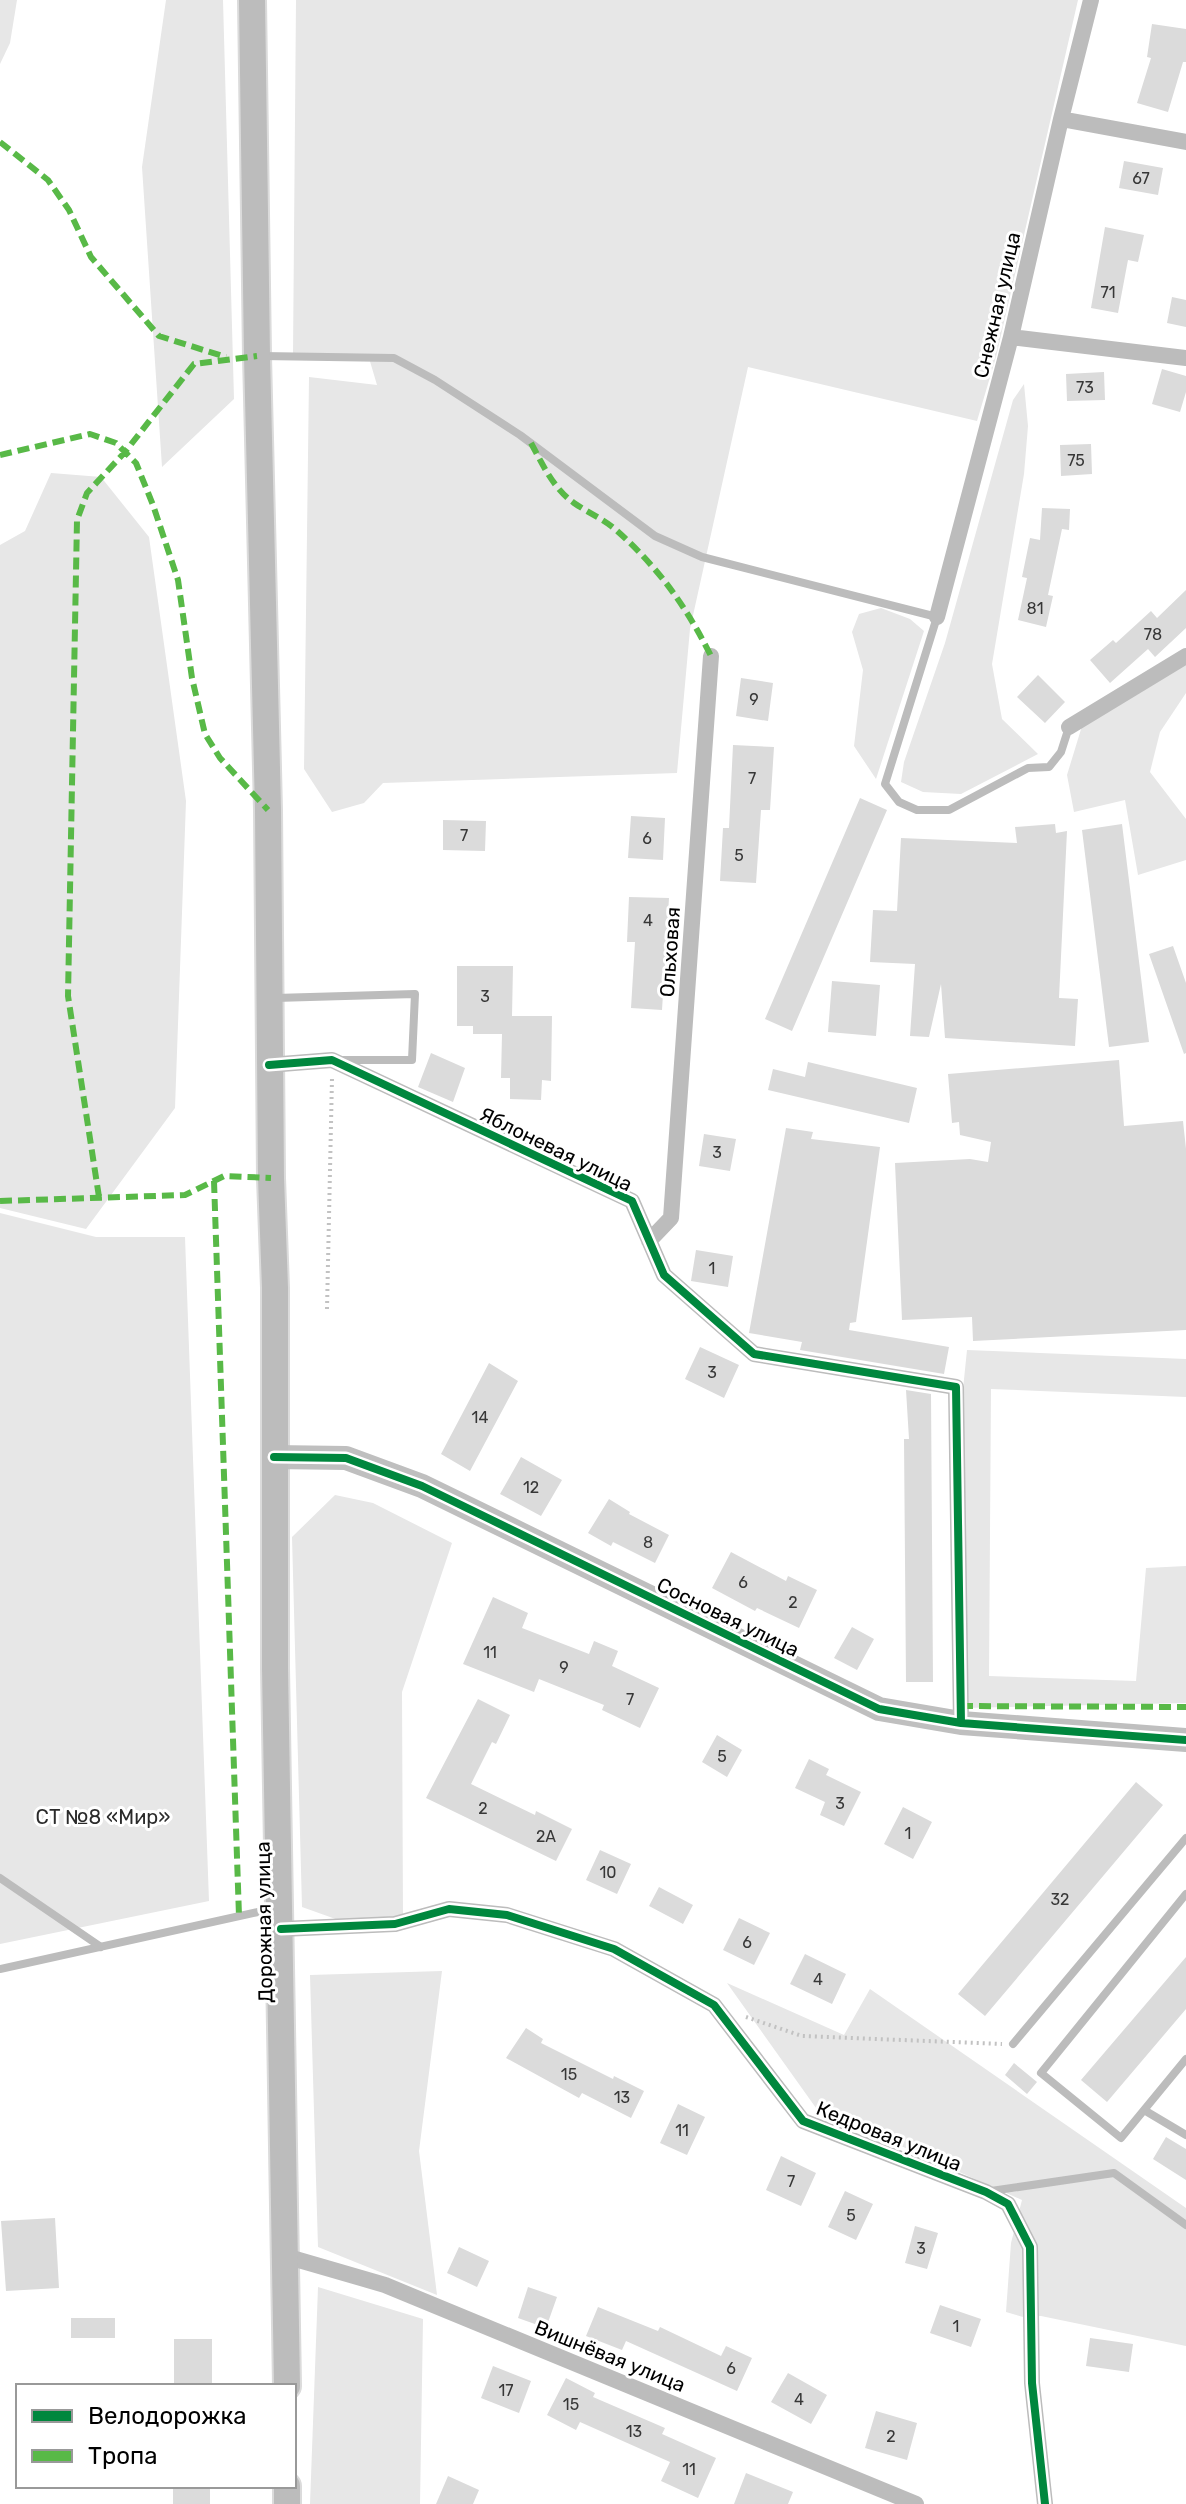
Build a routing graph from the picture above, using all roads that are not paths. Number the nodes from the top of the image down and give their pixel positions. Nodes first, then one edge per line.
1 (252, 0) edge
2 (1091, 0) edge
3 (1061, 119) junction
4 (1186, 142) edge
5 (1011, 337) junction
6 (257, 356) junction
7 (1186, 358) edge
8 (937, 617) junction
9 (711, 656) dead end
10 (1186, 656) edge
11 (1069, 727) joint
12 (270, 998) junction
13 (332, 1060) junction
14 (269, 1065) junction
15 (649, 1241) junction
16 (274, 1457) junction
17 (961, 1723) junction
18 (1186, 1740) edge
19 (1186, 1838) edge
20 (0, 1878) edge
21 (1186, 1894) edge
22 (281, 1918) junction
23 (101, 1947) junction
24 (0, 1969) edge
25 (1013, 2044) road end
26 (1186, 2059) edge
27 (1144, 2110) junction
28 (1186, 2135) edge
29 (986, 2192) junction
30 (1186, 2225) edge
31 (285, 2256) junction
32 (287, 2384) edge
33 (916, 2504) edge
34 (1045, 2504) edge

1 - 6 main road, Дорожная улица
2 - 3 street, Снежная улица
3 - 4 street
3 - 5 street, Снежная улица
5 - 7 street
5 - 8 street, Снежная улица
6 - 8 lane
6 - 12 main road, Дорожная улица
8 - 11 lane
9 - 15 street, Ольховая
10 - 11 street
12 - 13 lane
12 - 14 main road, Дорожная улица
13 - 14 street, Яблоневая улица
13 - 15 street, Яблоневая улица
14 - 16 main road, Дорожная улица
15 - 17 street, Яблоневая улица
16 - 17 street, Сосновая улица
16 - 22 main road, Дорожная улица
17 - 18 street, Сосновая улица
19 - 25 lane
20 - 23 lane
21 - 27 lane
22 - 23 lane
22 - 29 street, Кедровая улица
22 - 31 main road, Дорожная улица
23 - 24 lane
26 - 27 lane
27 - 28 lane
29 - 30 lane
29 - 34 street
31 - 32 main road, Дорожная улица
31 - 33 street, Вишнёвая улица

